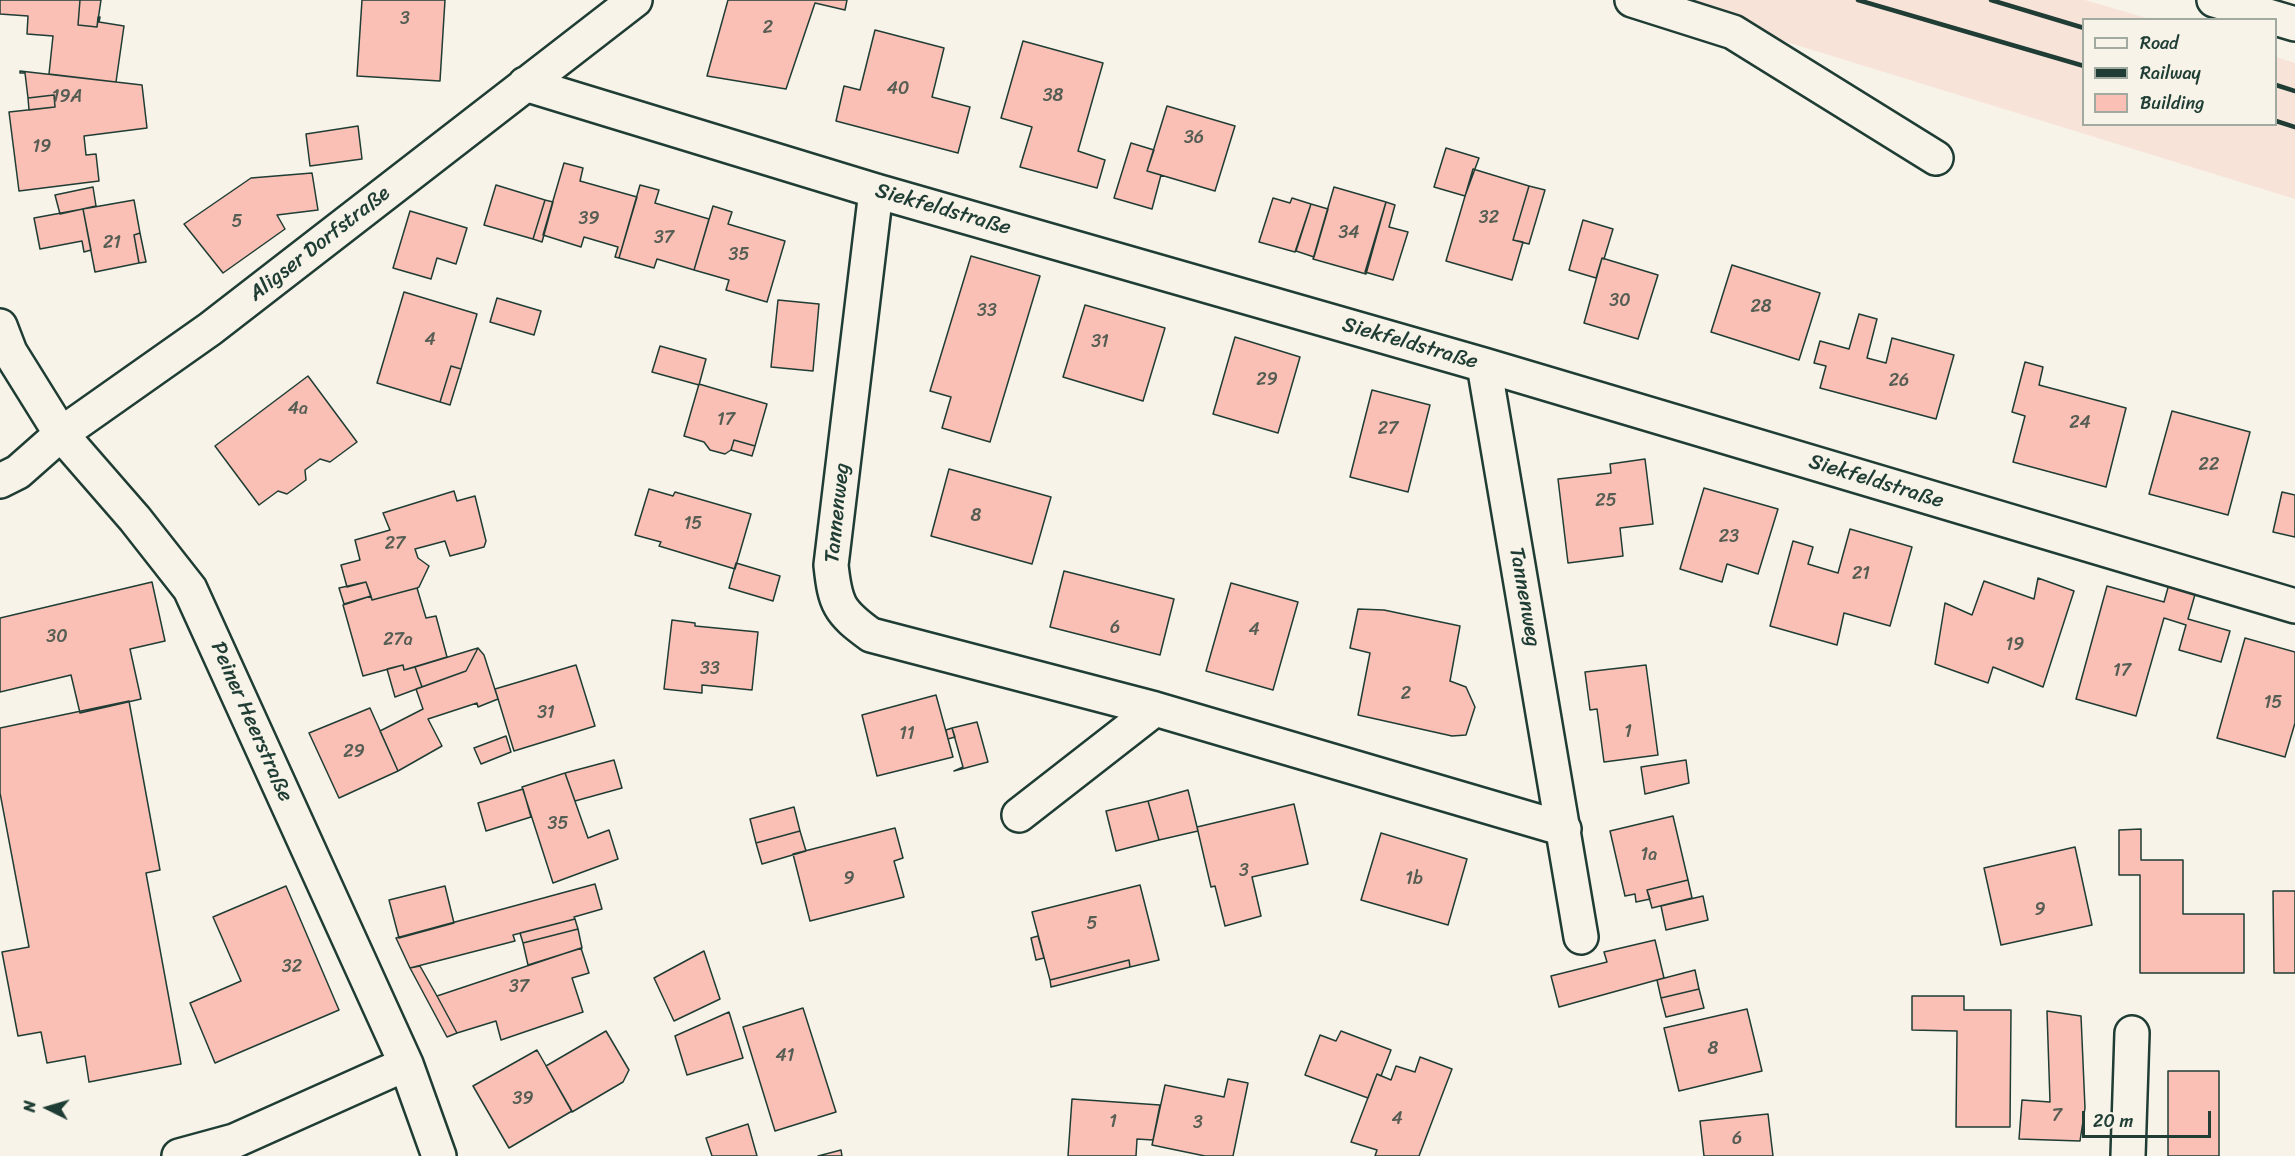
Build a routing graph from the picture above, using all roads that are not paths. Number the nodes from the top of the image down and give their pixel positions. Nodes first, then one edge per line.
1 (635, 0) edge
2 (1632, 0) edge
3 (2214, 0) edge
4 (2275, 18) edge
5 (2277, 19) edge
6 (2295, 24) edge
7 (525, 84) junction
8 (1936, 158) dead end
9 (876, 191) junction
10 (0, 326) edge
11 (1484, 365) junction
12 (61, 434) junction
13 (0, 481) edge
14 (2295, 606) edge
15 (1155, 709) junction
16 (1019, 815) dead end
17 (1564, 829) junction
18 (1581, 937) dead end
19 (2132, 1034) dead end
20 (406, 1064) junction
21 (178, 1156) edge
22 (439, 1156) edge
23 (2128, 1156) edge

1 - 7 street, Aligser Dorfstraße
2 - 8 street
3 - 4 street
5 - 6 street
7 - 9 street, Siekfeldstraße
7 - 12 street, Aligser Dorfstraße
9 - 11 street, Siekfeldstraße
9 - 15 street, Tannenweg
10 - 12 street, Peiner Heerstraße
11 - 14 street, Siekfeldstraße
11 - 17 street, Tannenweg
12 - 13 street, Aligser Dorfstraße
12 - 20 street, Peiner Heerstraße
15 - 16 street
15 - 17 street, Tannenweg
17 - 18 street, Tannenweg
19 - 23 street
20 - 21 street
20 - 22 street, Peiner Heerstraße

